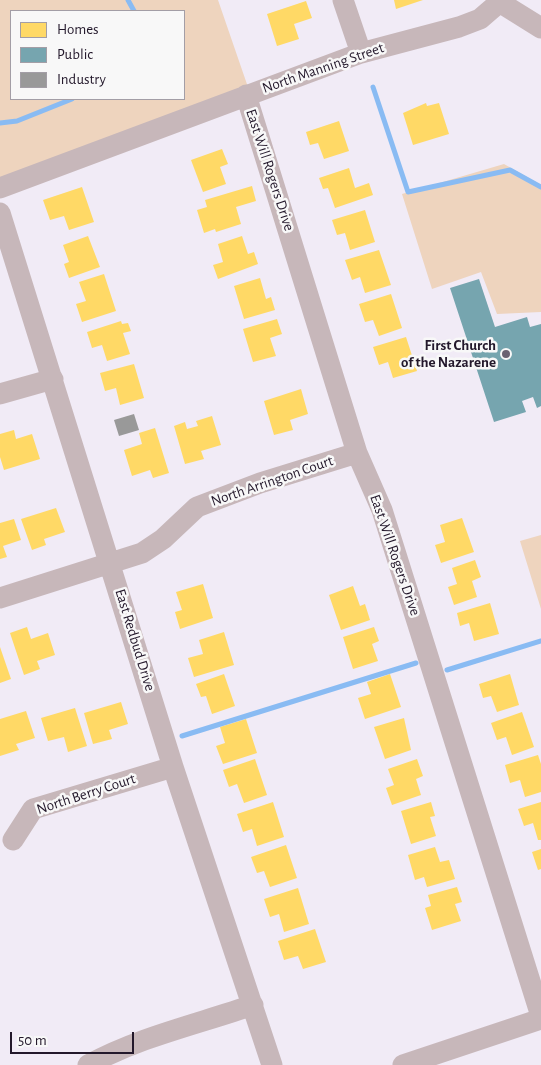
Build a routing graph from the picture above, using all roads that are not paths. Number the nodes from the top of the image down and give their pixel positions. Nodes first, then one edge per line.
1 (343, 0) edge
2 (502, 1) edge
3 (541, 28) edge
4 (361, 53) junction
5 (246, 95) junction
6 (0, 188) edge
7 (0, 213) edge
8 (53, 379) junction
9 (0, 394) edge
10 (357, 453) junction
11 (111, 563) junction
12 (0, 598) edge
13 (174, 767) junction
14 (13, 840) dead end
15 (253, 1005) junction
16 (541, 1016) edge
17 (541, 1020) edge
18 (88, 1065) edge
19 (272, 1065) edge
20 (403, 1065) edge

1 - 4 street
2 - 3 street
2 - 4 street, North Manning Street
4 - 5 street, North Manning Street
5 - 6 street, North Manning Street
5 - 10 street, East Will Rogers Drive
7 - 8 street, East Redbud Drive
8 - 9 street
8 - 11 street, East Redbud Drive
10 - 11 street, North Arrington Court
10 - 16 street, East Will Rogers Drive
11 - 12 street, North Arrington Court
11 - 13 street, East Redbud Drive
13 - 14 street, North Berry Court
13 - 15 street, East Redbud Drive
15 - 18 street
15 - 19 street, East Redbud Drive
17 - 20 street

